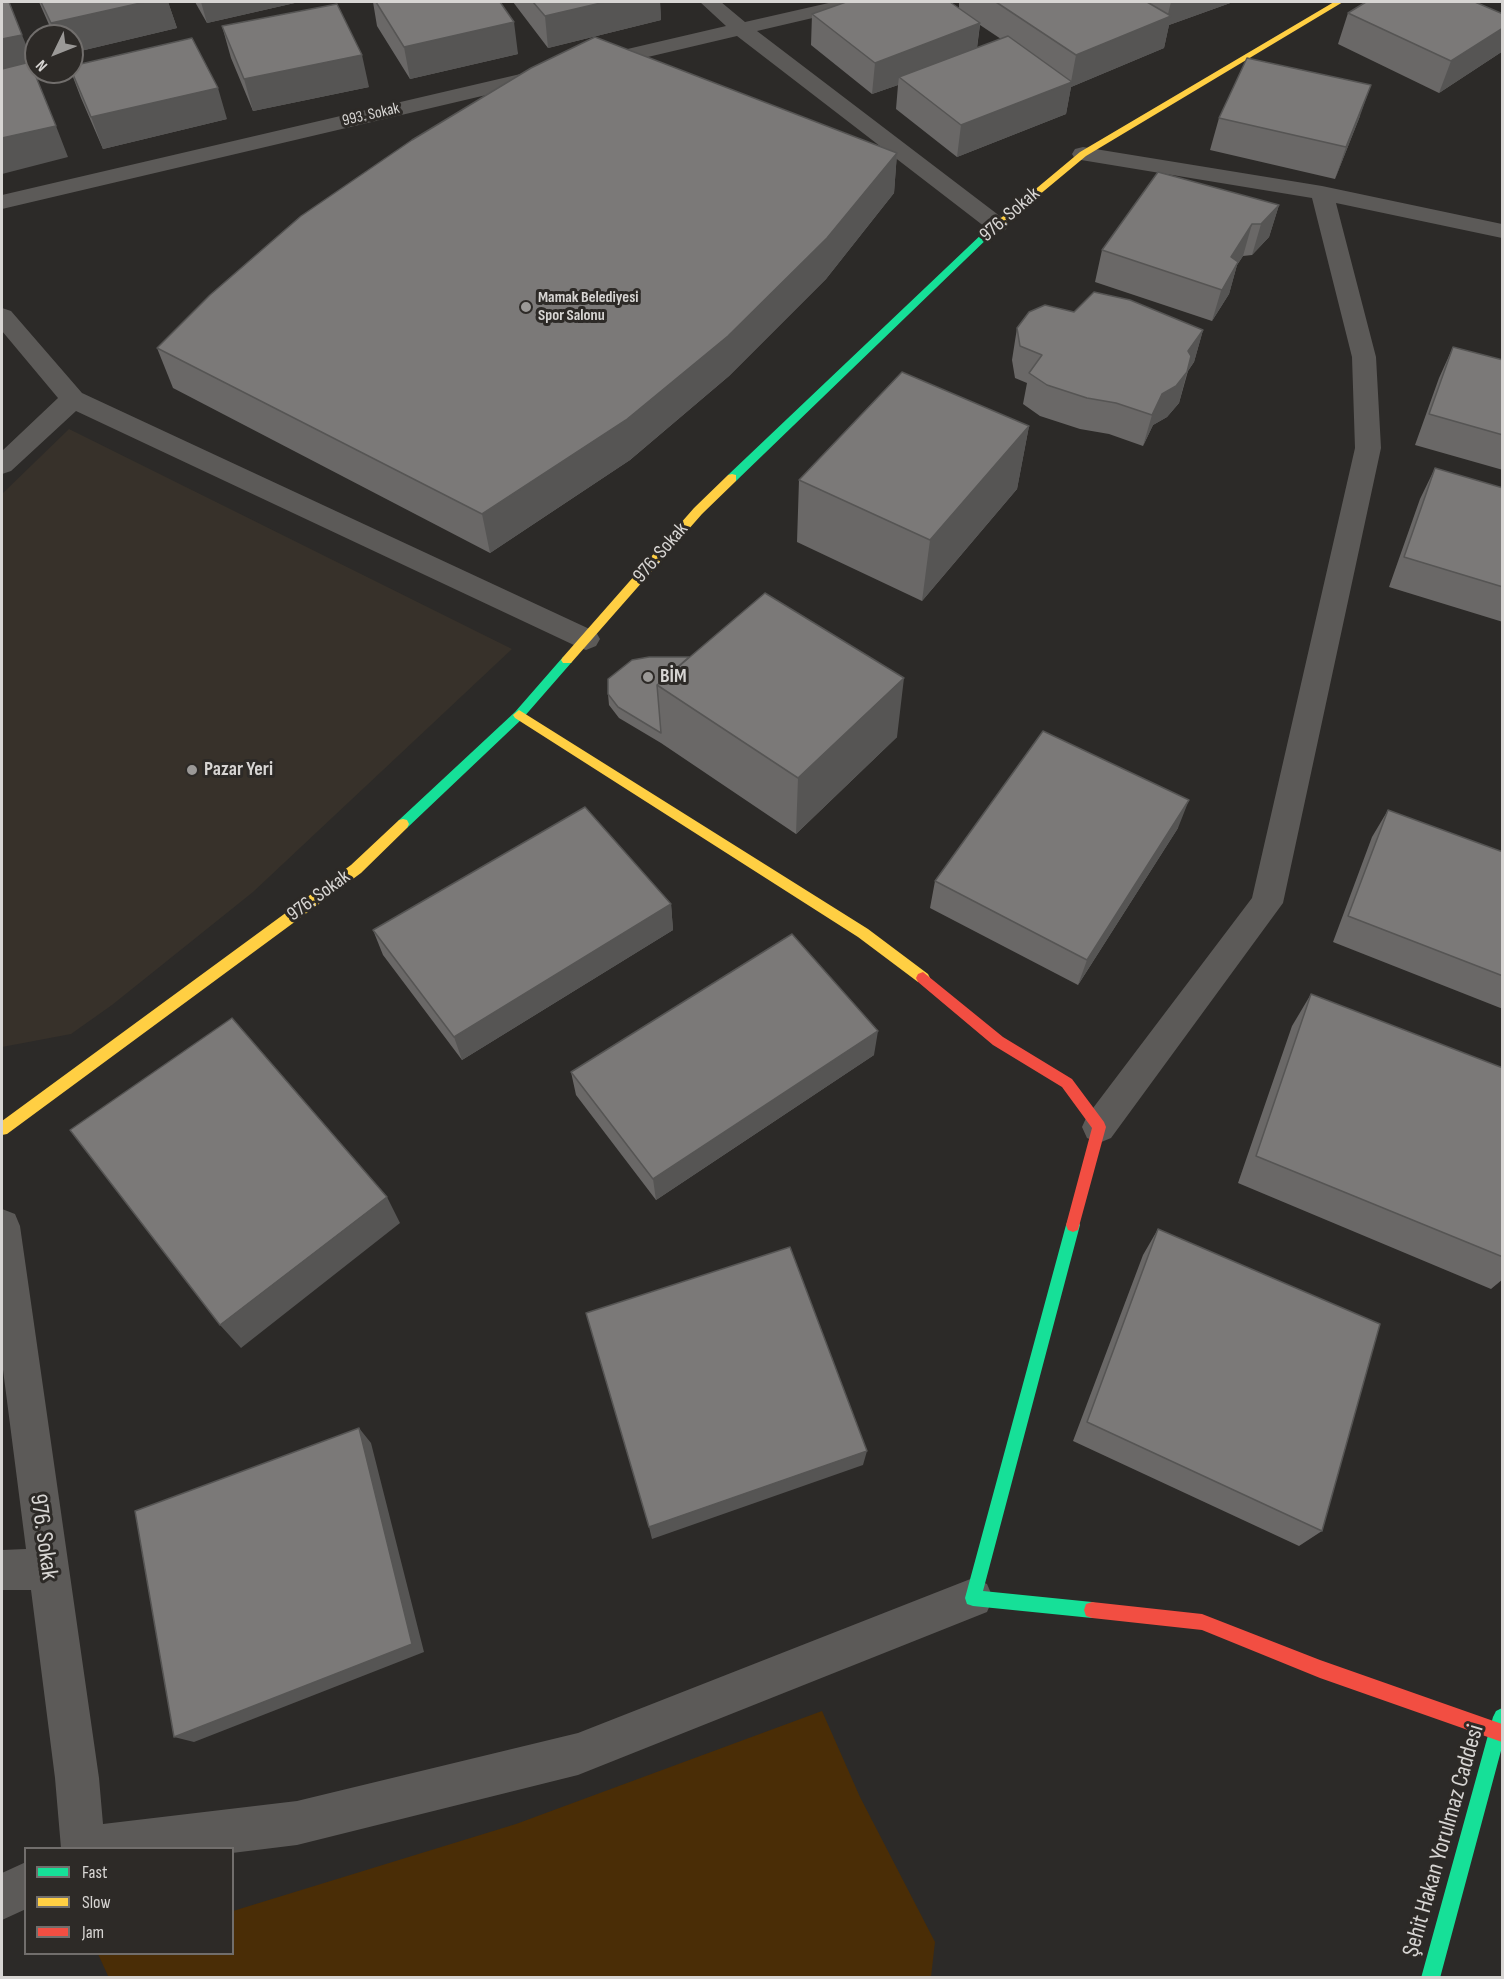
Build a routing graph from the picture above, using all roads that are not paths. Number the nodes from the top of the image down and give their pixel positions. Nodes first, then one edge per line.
1 (710, 2) edge
2 (857, 2) edge
3 (1340, 2) edge
4 (741, 29) junction
5 (1083, 154) junction
6 (1323, 193) junction
7 (2, 202) edge
8 (997, 225) junction
9 (1503, 231) edge
10 (2, 316) edge
11 (74, 399) junction
12 (2, 465) edge
13 (586, 639) junction
14 (519, 715) junction
15 (1099, 1127) junction
16 (2, 1129) edge
17 (2, 1226) edge
18 (48, 1569) junction
19 (2, 1570) edge
20 (973, 1598) junction
21 (1503, 1717) edge
22 (1500, 1732) edge
23 (83, 1847) edge
24 (98, 1847) edge
25 (24, 1885) edge
26 (2, 1898) edge
27 (1430, 1977) edge

1 - 4 street
2 - 4 street, 993. Sokak
3 - 5 street, 976. Sokak
4 - 7 street, 993. Sokak
4 - 8 street
5 - 6 street
5 - 8 street, 976. Sokak
6 - 9 street
6 - 15 street
8 - 13 street, 976. Sokak
10 - 11 street
11 - 12 street
11 - 13 street
13 - 14 street, 976. Sokak
14 - 15 street
14 - 16 street, 976. Sokak
15 - 20 street
17 - 18 street, 976. Sokak
18 - 19 street
18 - 23 street, 976. Sokak
20 - 22 street
20 - 24 street
21 - 22 street, Şehit Hakan Yorulmaz Caddesi
22 - 27 street, Şehit Hakan Yorulmaz Caddesi
25 - 26 street

